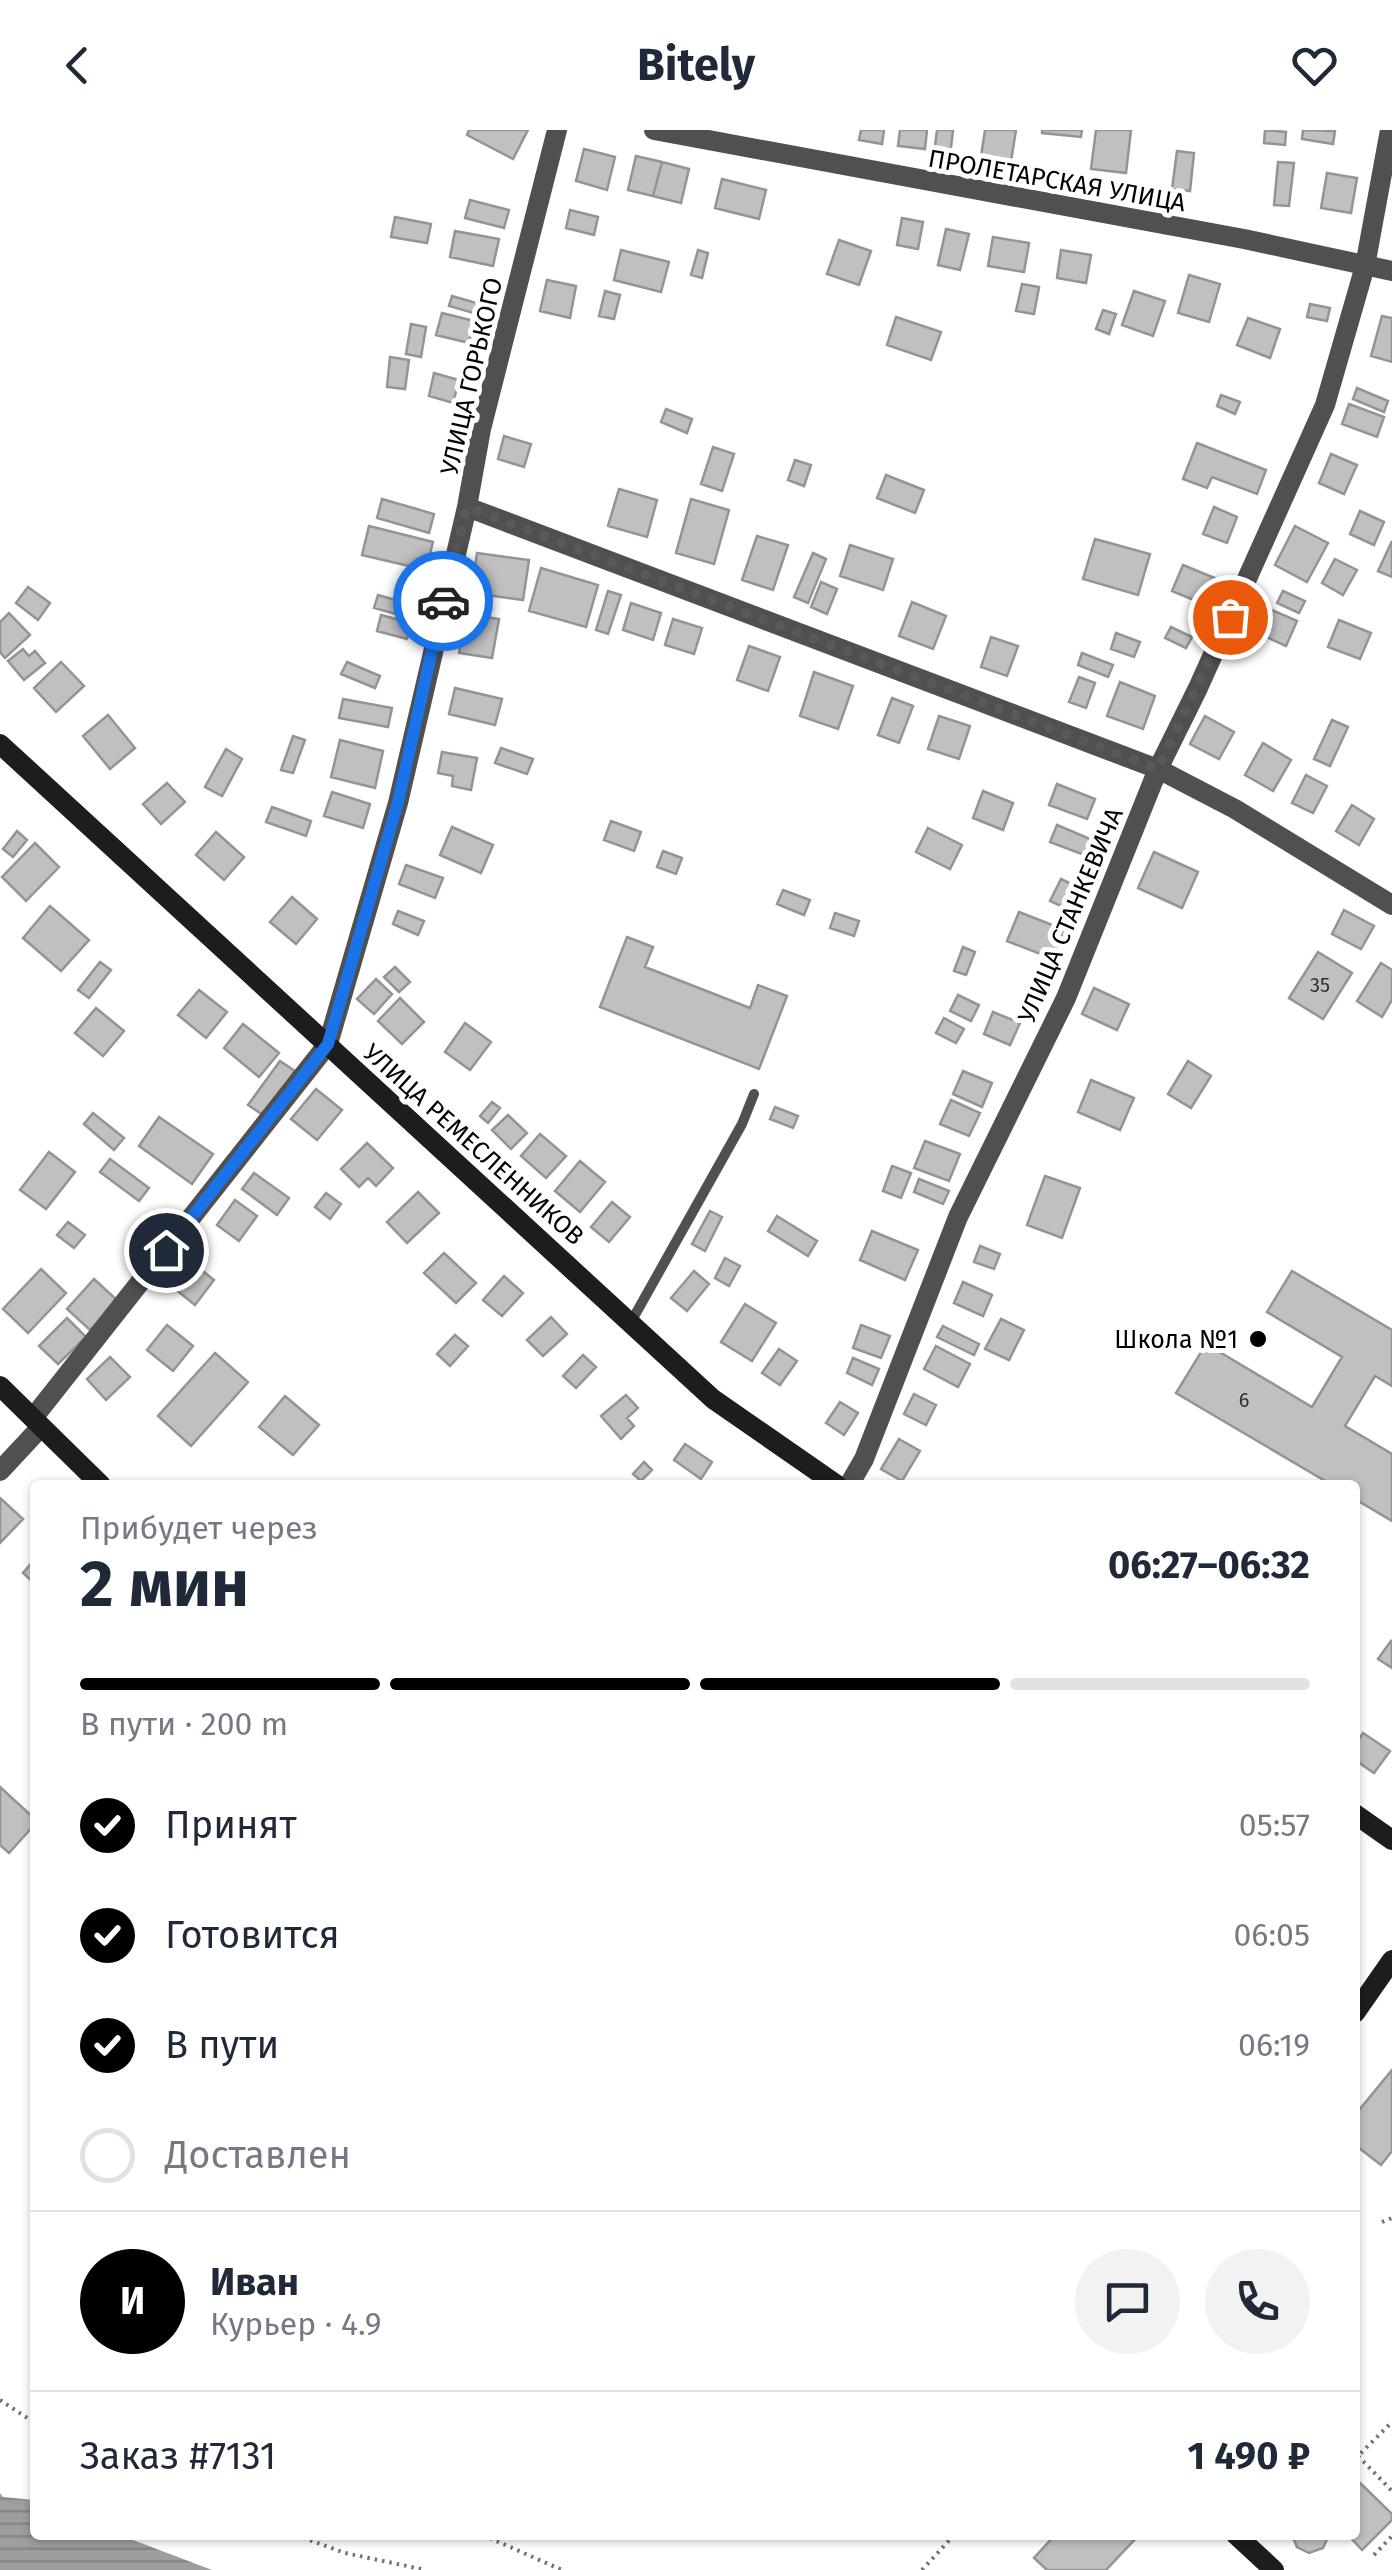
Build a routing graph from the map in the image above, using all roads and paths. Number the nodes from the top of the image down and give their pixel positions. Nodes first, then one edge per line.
1 (557, 130) edge
2 (654, 130) edge
3 (1390, 130) edge
4 (1366, 266) junction
5 (1392, 272) edge
6 (467, 507) junction
7 (0, 744) edge
8 (1158, 769) junction
9 (1392, 905) edge
10 (328, 1044) junction
11 (754, 1094) dead end
12 (631, 1322) junction
13 (0, 1386) edge
14 (37, 1422) junction
15 (0, 1470) edge
16 (96, 1480) edge
17 (830, 1480) edge
18 (852, 1480) edge
19 (1360, 1818) edge
20 (1392, 1840) edge
21 (1392, 1960) edge
22 (1360, 2006) edge
23 (1392, 2218) edge
24 (1382, 2222) dead end
25 (0, 2400) edge
26 (30, 2420) edge
27 (1392, 2422) edge
28 (1360, 2451) edge
29 (1360, 2459) edge
30 (1392, 2491) edge
31 (1392, 2536) edge
32 (310, 2540) edge
33 (493, 2540) edge
34 (949, 2540) edge
35 (1241, 2540) edge
36 (1374, 2555) dead end
37 (426, 2570) edge
38 (562, 2570) edge
39 (922, 2570) edge
40 (1274, 2570) edge

1 - 6 street, УЛИЦА ГОРЬКОГО
2 - 4 street, ПРОЛЕТАРСКАЯ УЛИЦА
3 - 4 street, УЛИЦА СТАНКЕВИЧА
4 - 5 street, ПРОЛЕТАРСКАЯ УЛИЦА
4 - 8 street, УЛИЦА СТАНКЕВИЧА
6 - 8 street
6 - 10 street, УЛИЦА ГОРЬКОГО
7 - 10 street, УЛИЦА РЕМЕСЛЕННИКОВ
8 - 9 street
8 - 18 street, УЛИЦА СТАНКЕВИЧА
10 - 12 street, УЛИЦА РЕМЕСЛЕННИКОВ
10 - 14 street, УЛИЦА ГОРЬКОГО
11 - 12 lane
12 - 17 street, УЛИЦА РЕМЕСЛЕННИКОВ
13 - 14 street
14 - 15 street, УЛИЦА ГОРЬКОГО
14 - 16 street
19 - 20 street
21 - 22 street
23 - 24 path
25 - 26 path
27 - 28 path
29 - 30 path
31 - 36 path
32 - 37 path
33 - 38 path
34 - 39 path
35 - 40 street

